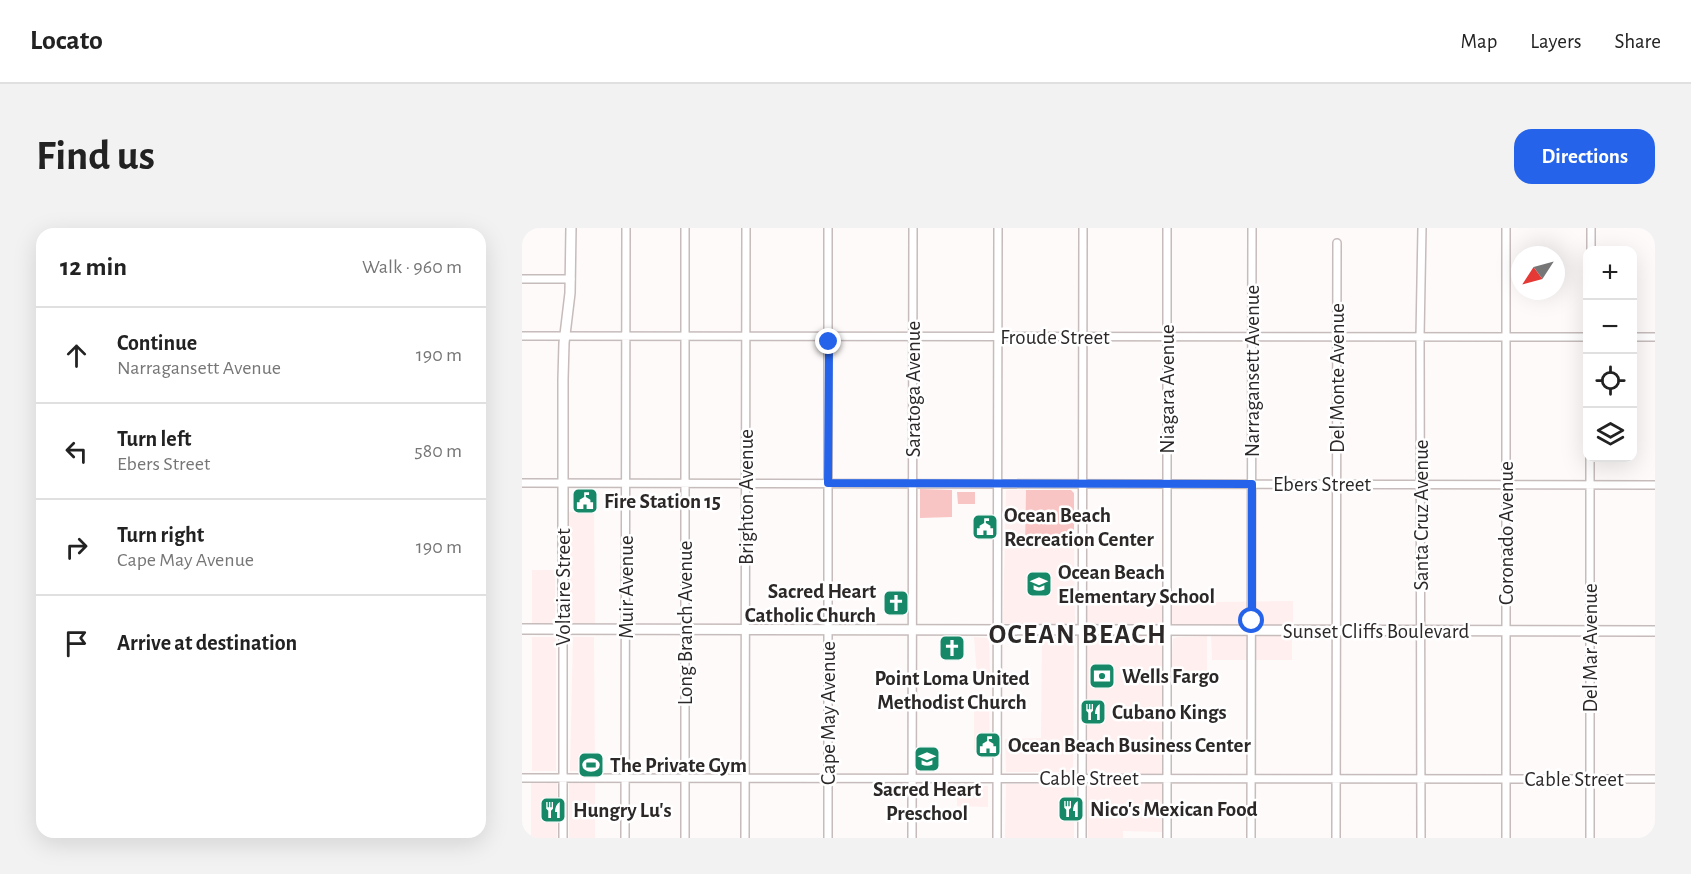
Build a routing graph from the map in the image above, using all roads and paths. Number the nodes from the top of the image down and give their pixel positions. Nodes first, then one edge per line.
1 (571, 228) edge
2 (626, 228) edge
3 (685, 228) edge
4 (746, 228) edge
5 (828, 228) edge
6 (913, 228) edge
7 (998, 228) edge
8 (1083, 228) edge
9 (1167, 228) edge
10 (1252, 228) edge
11 (1422, 228) edge
12 (1506, 228) edge
13 (1591, 228) edge
14 (1337, 243) dead end
15 (1591, 246) edge
16 (522, 279) edge
17 (571, 279) junction
18 (522, 336) edge
19 (565, 336) junction
20 (626, 336) junction
21 (685, 336) junction
22 (746, 336) junction
23 (829, 336) junction
24 (1082, 336) junction
25 (1167, 336) junction
26 (913, 337) junction
27 (998, 337) junction
28 (1252, 337) junction
29 (1337, 337) junction
30 (1420, 337) junction
31 (1583, 337) edge
32 (1637, 337) edge
33 (1655, 337) edge
34 (1506, 338) junction
35 (1590, 462) edge
36 (522, 483) edge
37 (563, 483) junction
38 (626, 483) junction
39 (685, 483) junction
40 (746, 483) junction
41 (828, 483) junction
42 (913, 484) junction
43 (998, 484) junction
44 (1083, 484) junction
45 (1167, 484) junction
46 (1252, 484) junction
47 (1337, 484) junction
48 (1422, 484) junction
49 (1506, 484) junction
50 (1590, 484) junction
51 (1655, 484) edge
52 (522, 629) edge
53 (563, 630) junction
54 (626, 630) junction
55 (685, 630) junction
56 (828, 630) junction
57 (745, 631) junction
58 (913, 631) junction
59 (998, 631) junction
60 (1082, 631) junction
61 (1167, 631) junction
62 (1252, 631) junction
63 (1336, 631) junction
64 (1421, 631) junction
65 (1506, 631) junction
66 (1591, 631) junction
67 (1655, 631) edge
68 (522, 778) edge
69 (563, 778) junction
70 (625, 778) junction
71 (685, 778) junction
72 (745, 778) junction
73 (828, 778) junction
74 (912, 778) junction
75 (997, 778) junction
76 (1082, 778) junction
77 (1167, 778) junction
78 (1251, 778) junction
79 (1421, 778) junction
80 (1336, 779) junction
81 (1506, 779) junction
82 (1591, 779) junction
83 (1655, 779) edge
84 (563, 838) edge
85 (625, 838) edge
86 (685, 838) edge
87 (745, 838) edge
88 (828, 838) edge
89 (912, 838) edge
90 (997, 838) edge
91 (1082, 838) edge
92 (1167, 838) edge
93 (1251, 838) edge
94 (1336, 838) edge
95 (1421, 838) edge
96 (1506, 838) edge
97 (1590, 838) edge

1 - 17 main road, Voltaire Street
2 - 20 street, Muir Avenue
3 - 21 street, Long Branch Avenue
4 - 22 street, Brighton Avenue
5 - 23 street, Cape May Avenue
6 - 26 street, Saratoga Avenue
7 - 27 street
8 - 24 street
9 - 25 street, Niagara Avenue
10 - 28 street, Narragansett Avenue
11 - 30 street, Santa Cruz Avenue
12 - 34 street, Coronado Avenue
13 - 15 street
14 - 29 street, Del Monte Avenue
16 - 17 street
17 - 19 main road, Voltaire Street
18 - 19 street, Froude Street
19 - 20 street, Froude Street
19 - 37 main road, Voltaire Street
20 - 21 street, Froude Street
20 - 38 street, Muir Avenue
21 - 22 street, Froude Street
21 - 39 street, Long Branch Avenue
22 - 23 street, Froude Street
22 - 40 street, Brighton Avenue
23 - 26 street, Froude Street
23 - 41 street, Cape May Avenue
24 - 25 street, Froude Street
24 - 27 street, Froude Street
24 - 44 street
25 - 28 street, Froude Street
25 - 45 street, Niagara Avenue
26 - 27 street, Froude Street
26 - 42 street, Saratoga Avenue
27 - 43 street
28 - 29 street, Froude Street
28 - 46 street, Narragansett Avenue
29 - 30 street, Froude Street
29 - 47 street, Del Monte Avenue
30 - 34 street, Froude Street
30 - 48 street, Santa Cruz Avenue
31 - 34 street, Froude Street
32 - 33 street
34 - 49 street, Coronado Avenue
35 - 50 street, Del Mar Avenue
36 - 37 street, Ebers Street
37 - 38 street, Ebers Street
37 - 53 main road, Voltaire Street
38 - 39 street, Ebers Street
38 - 54 street, Muir Avenue
39 - 40 street, Ebers Street
39 - 55 street, Long Branch Avenue
40 - 41 street, Ebers Street
40 - 57 street, Brighton Avenue
41 - 42 street, Ebers Street
41 - 56 street, Cape May Avenue
42 - 43 street, Ebers Street
42 - 58 street, Saratoga Avenue
43 - 44 street, Ebers Street
43 - 59 street
44 - 45 street, Ebers Street
44 - 60 street
45 - 46 street, Ebers Street
45 - 61 street, Niagara Avenue
46 - 47 street, Ebers Street
46 - 62 street, Narragansett Avenue
47 - 48 street, Ebers Street
47 - 63 street, Del Monte Avenue
48 - 49 street, Ebers Street
48 - 64 street, Santa Cruz Avenue
49 - 50 street, Ebers Street
49 - 65 street, Coronado Avenue
50 - 51 street, Ebers Street
50 - 66 street, Del Mar Avenue
52 - 53 main road, Sunset Cliffs Boulevard
53 - 54 main road, Sunset Cliffs Boulevard
53 - 69 street, Voltaire Street
54 - 55 main road, Sunset Cliffs Boulevard
54 - 70 street, Muir Avenue
55 - 57 main road, Sunset Cliffs Boulevard
55 - 71 street, Long Branch Avenue
56 - 57 main road, Sunset Cliffs Boulevard
56 - 58 main road, Sunset Cliffs Boulevard
56 - 73 street, Cape May Avenue
57 - 72 street, Brighton Avenue
58 - 59 main road, Sunset Cliffs Boulevard
58 - 74 street, Saratoga Avenue
59 - 60 main road, Sunset Cliffs Boulevard
59 - 75 street
60 - 61 main road, Sunset Cliffs Boulevard
60 - 76 street
61 - 62 main road, Sunset Cliffs Boulevard
61 - 77 street, Niagara Avenue
62 - 63 main road, Sunset Cliffs Boulevard
62 - 78 street, Narragansett Avenue
63 - 64 main road, Sunset Cliffs Boulevard
63 - 80 street, Del Monte Avenue
64 - 65 main road, Sunset Cliffs Boulevard
64 - 79 street, Santa Cruz Avenue
65 - 66 main road, Sunset Cliffs Boulevard
65 - 81 street, Coronado Avenue
66 - 67 main road, Sunset Cliffs Boulevard
66 - 82 street, Del Mar Avenue
68 - 69 street, Cable Street
69 - 70 street, Cable Street
69 - 84 street, Voltaire Street
70 - 71 street, Cable Street
70 - 85 street, Muir Avenue
71 - 72 street, Cable Street
71 - 86 street, Long Branch Avenue
72 - 73 street, Cable Street
72 - 87 street, Brighton Avenue
73 - 74 street, Cable Street
73 - 88 street, Cape May Avenue
74 - 75 street, Cable Street
74 - 89 street, Saratoga Avenue
75 - 76 street, Cable Street
75 - 90 street
76 - 77 street, Cable Street
76 - 91 street
77 - 78 street, Cable Street
77 - 92 street, Niagara Avenue
78 - 80 street, Cable Street
78 - 93 street, Narragansett Avenue
79 - 80 street, Cable Street
79 - 81 street, Cable Street
79 - 95 street, Santa Cruz Avenue
80 - 94 street, Del Monte Avenue
81 - 82 street, Cable Street
81 - 96 street, Coronado Avenue
82 - 83 street, Cable Street
82 - 97 street, Del Mar Avenue

